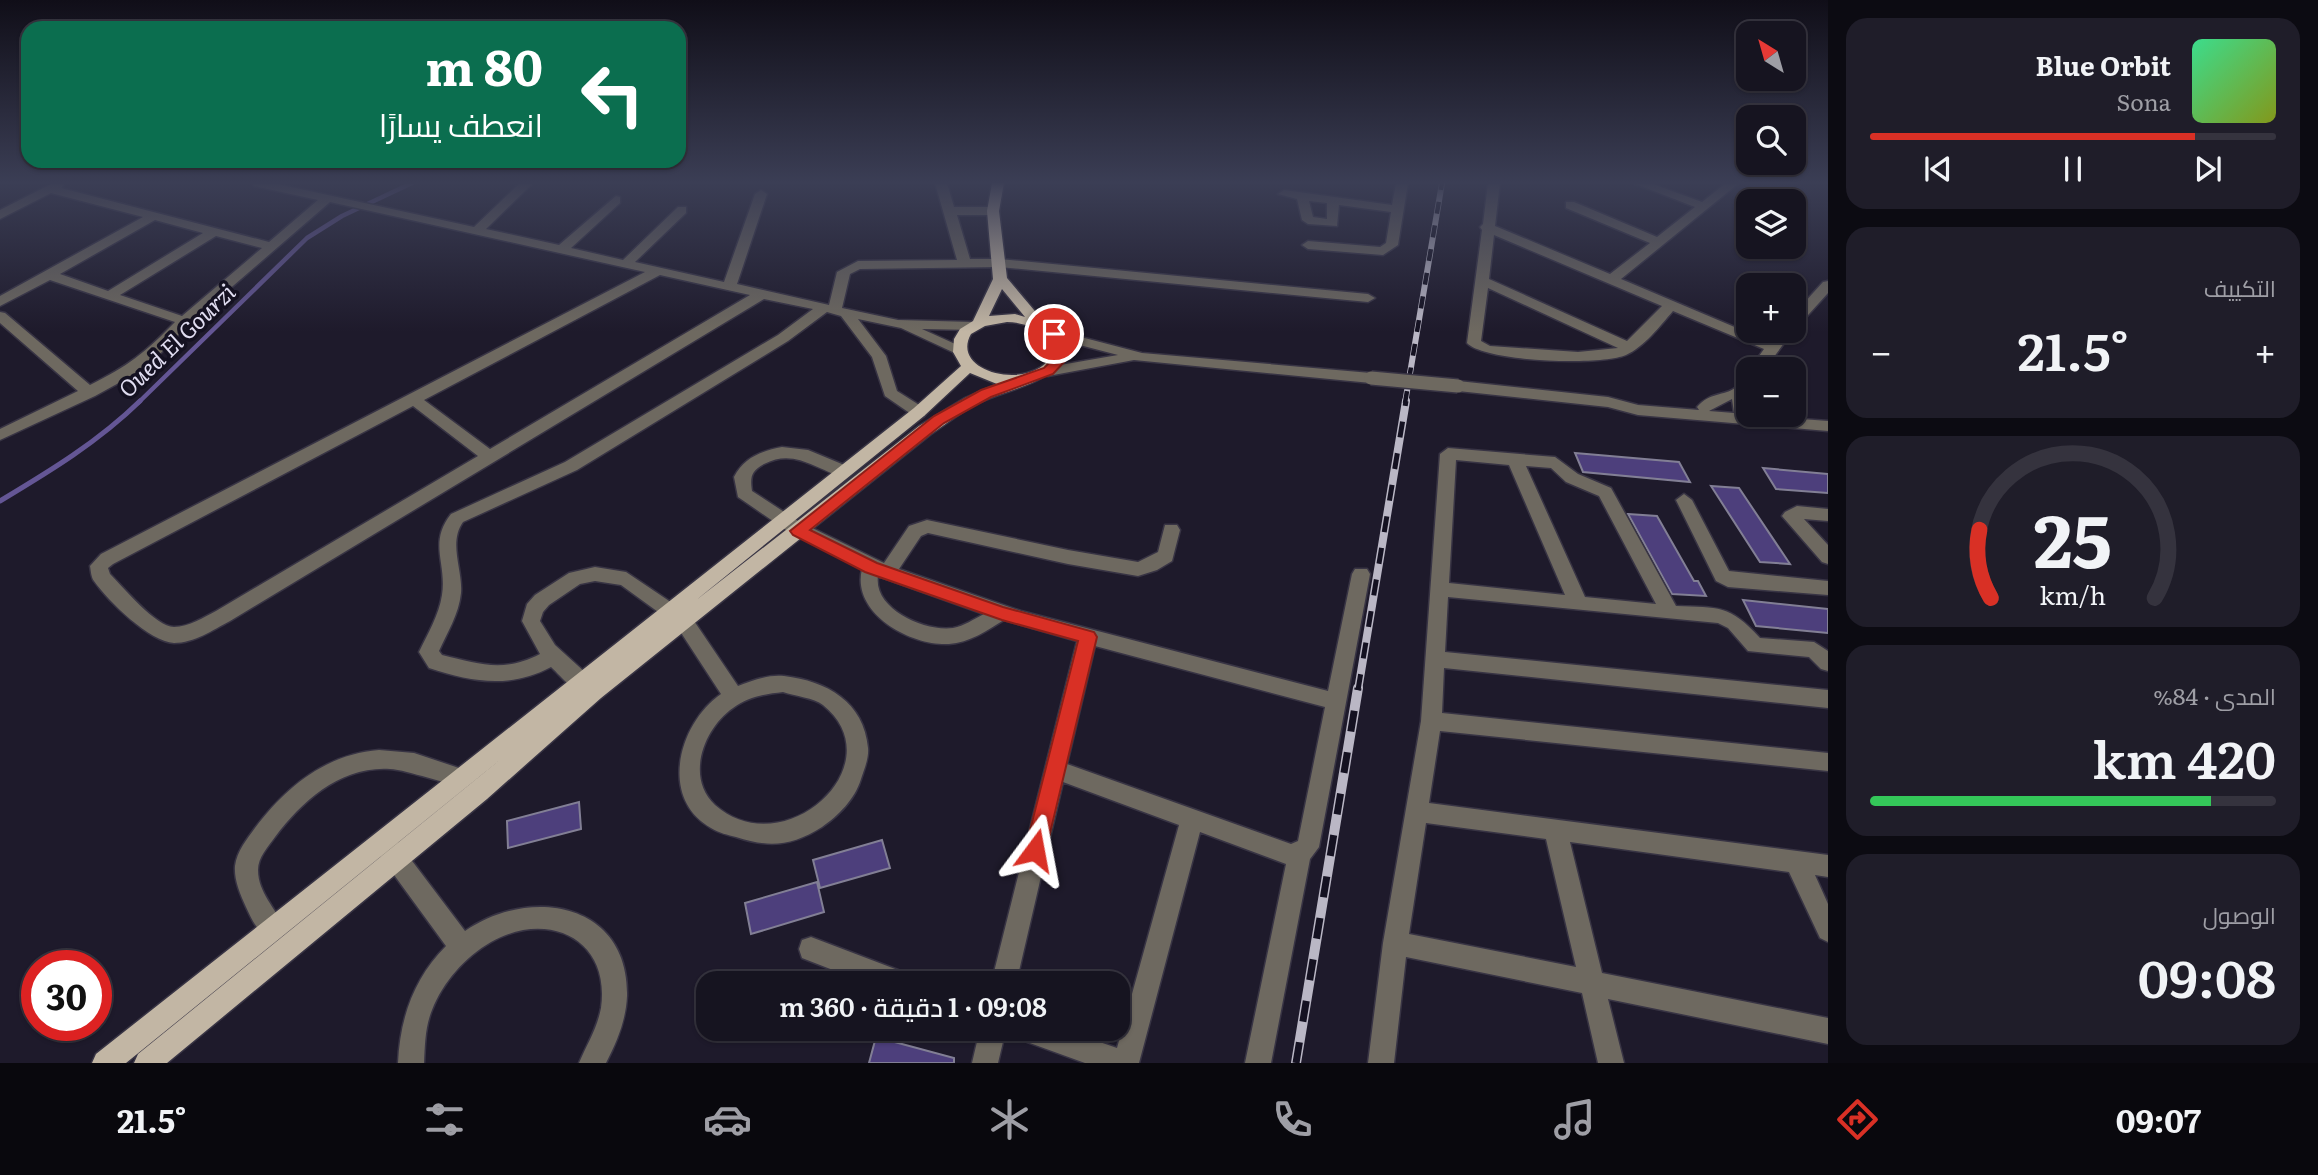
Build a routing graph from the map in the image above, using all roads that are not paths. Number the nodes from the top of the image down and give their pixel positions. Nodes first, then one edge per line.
1 (124, 233) edge
2 (212, 233) edge
3 (215, 233) edge
4 (286, 233) edge
5 (484, 233) edge
6 (580, 233) edge
7 (659, 233) edge
8 (748, 233) edge
9 (956, 233) edge
10 (995, 233) edge
11 (1394, 233) edge
12 (1485, 233) edge
13 (1499, 233) edge
14 (1637, 233) edge
15 (1671, 233) edge
16 (1660, 242) junction
17 (1308, 245) dead end
18 (270, 246) junction
19 (561, 250) junction
20 (965, 263) junction
21 (999, 263) junction
22 (626, 264) junction
23 (658, 271) junction
24 (49, 275) junction
25 (1000, 279) junction
26 (1481, 280) junction
27 (1611, 280) junction
28 (1828, 285) edge
29 (729, 287) junction
30 (110, 295) junction
31 (762, 295) junction
32 (1367, 298) dead end
33 (0, 302) edge
34 (1670, 306) junction
35 (1806, 309) edge
36 (835, 310) junction
37 (0, 316) edge
38 (1570, 320) junction
39 (184, 321) junction
40 (898, 324) junction
41 (977, 324) junction
42 (1039, 324) junction
43 (7, 331) edge
44 (1054, 334) junction
45 (1775, 343) edge
46 (1628, 347) junction
47 (1771, 347) junction
48 (1590, 356) junction
49 (1142, 357) junction
50 (1764, 357) edge
51 (964, 358) junction
52 (1048, 371) junction
53 (1019, 380) junction
54 (1736, 390) edge
55 (90, 393) junction
56 (415, 400) junction
57 (1608, 402) junction
58 (1705, 407) junction
59 (919, 412) junction
60 (1736, 412) edge
61 (1736, 413) edge
62 (1806, 415) edge
63 (1828, 417) edge
64 (1806, 423) edge
65 (1828, 426) edge
66 (0, 435) edge
67 (488, 456) junction
68 (1514, 458) junction
69 (843, 471) junction
70 (1684, 500) dead end
71 (1828, 514) edge
72 (790, 526) junction
73 (1171, 530) dead end
74 (1828, 557) edge
75 (879, 570) junction
76 (1362, 574) dead end
77 (1828, 588) edge
78 (1442, 589) junction
79 (1578, 603) junction
80 (1002, 613) junction
81 (1670, 613) junction
82 (676, 615) junction
83 (1088, 637) junction
84 (554, 656) junction
85 (1437, 659) junction
86 (1828, 663) edge
87 (588, 687) junction
88 (734, 697) junction
89 (1828, 699) edge
90 (1338, 702) junction
91 (1431, 722) junction
92 (1828, 762) edge
93 (1054, 769) junction
94 (460, 778) junction
95 (1419, 812) junction
96 (1192, 819) junction
97 (1555, 829) junction
98 (390, 849) junction
99 (1300, 853) junction
100 (1796, 861) junction
101 (1828, 866) edge
102 (272, 928) junction
103 (1828, 930) edge
104 (1395, 943) junction
105 (462, 947) junction
106 (811, 949) dead end
107 (868, 971) edge
108 (1006, 971) edge
109 (1594, 983) junction
110 (1828, 1031) edge
111 (990, 1041) edge
112 (1060, 1041) edge
113 (106, 1063) edge
114 (147, 1063) edge
115 (411, 1063) edge
116 (592, 1063) edge
117 (985, 1063) edge
118 (1124, 1063) edge
119 (1258, 1063) edge
120 (1381, 1063) edge
121 (1611, 1063) edge

1 - 24 street
2 - 30 street
3 - 18 street
4 - 18 street
5 - 19 street
6 - 19 street
7 - 22 street
8 - 29 street
9 - 20 street
10 - 21 main road
11 - 17 street
12 - 26 street
13 - 27 street
14 - 16 street
15 - 16 street
16 - 27 street
18 - 39 street
19 - 22 street
20 - 21 street
20 - 36 street
21 - 25 main road
21 - 32 street
22 - 23 street
23 - 29 street
23 - 56 street
24 - 30 street
24 - 33 street
25 - 41 main road
25 - 42 main road
26 - 38 street
26 - 48 street
27 - 34 street
28 - 35 street
29 - 31 street
30 - 39 street
31 - 36 street
31 - 67 street
34 - 46 street
34 - 47 street
36 - 40 street
36 - 59 street
36 - 84 street
37 - 43 street
38 - 46 street
38 - 48 street
39 - 55 street
40 - 41 street
40 - 51 street
41 - 42 main road
41 - 51 main road
42 - 44 main road
43 - 55 street
44 - 49 street
44 - 52 main road
45 - 47 street
46 - 48 street
47 - 50 street
49 - 52 street
49 - 57 street, bridge
51 - 53 main road
51 - 59 main road
52 - 53 main road
53 - 72 main road
54 - 58 street
55 - 66 street
56 - 67 street
56 - 67 street
57 - 58 street
57 - 61 street
58 - 60 street
59 - 69 main road
62 - 63 street
64 - 65 street
68 - 78 street
68 - 79 street
68 - 81 street
69 - 72 main road
69 - 72 street
70 - 77 street
71 - 74 street
72 - 75 street
72 - 82 main road
73 - 75 street
75 - 80 street
75 - 80 street
76 - 90 street
78 - 79 street
78 - 85 street
79 - 81 street
80 - 83 street
81 - 86 street
82 - 84 street
82 - 87 main road
82 - 88 street
83 - 90 street
83 - 93 street
84 - 87 street
85 - 89 street
85 - 91 street
87 - 94 main road
87 - 98 main road
88 - 88 street
90 - 99 street
91 - 92 street
91 - 95 street
93 - 96 street
93 - 108 street
94 - 98 main road
94 - 102 street
95 - 97 street
95 - 104 street
96 - 99 street
96 - 118 street
97 - 100 street
97 - 109 street
98 - 102 main road
98 - 105 street
98 - 114 main road
99 - 119 street
100 - 101 street
100 - 103 street
102 - 113 main road
104 - 109 street
104 - 120 street
105 - 115 street
105 - 116 street
106 - 107 street
109 - 110 street
109 - 121 street
111 - 117 street
112 - 118 street

